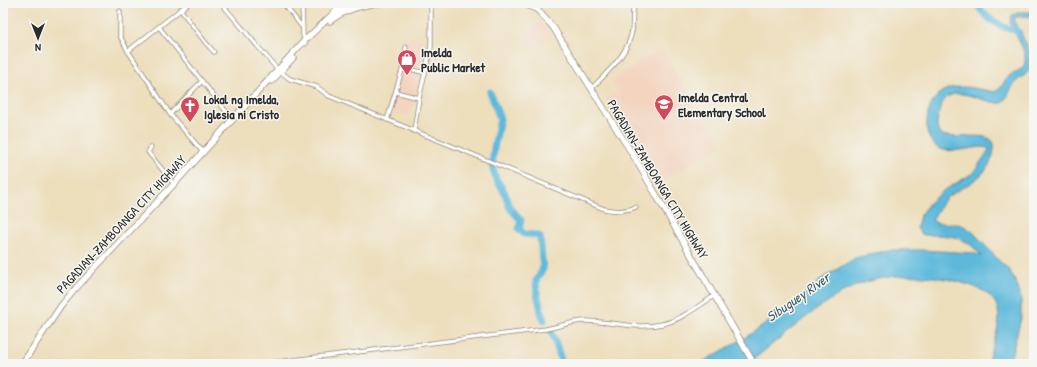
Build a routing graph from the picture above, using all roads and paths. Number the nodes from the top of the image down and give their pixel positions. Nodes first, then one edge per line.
1 (189, 3) edge
2 (221, 3) edge
3 (283, 3) edge
4 (302, 3) edge
5 (336, 3) edge
6 (356, 3) edge
7 (379, 3) edge
8 (431, 3) edge
9 (523, 3) edge
10 (531, 3) edge
11 (634, 3) edge
12 (366, 4) edge
13 (180, 9) junction
14 (538, 10) junction
15 (120, 11) dead end
16 (335, 12) junction
17 (159, 27) junction
18 (302, 27) junction
19 (304, 42) junction
20 (406, 47) dead end
21 (128, 52) junction
22 (214, 52) dead end
23 (403, 67) junction
24 (279, 71) junction
25 (426, 73) junction
26 (202, 81) junction
27 (592, 89) junction
28 (396, 92) junction
29 (419, 98) junction
30 (170, 114) junction
31 (233, 120) junction
32 (387, 120) junction
33 (414, 131) junction
34 (151, 147) dead end
35 (203, 152) junction
36 (174, 184) junction
37 (636, 207) dead end
38 (714, 296) junction
39 (22, 364) edge
40 (260, 364) edge
41 (754, 364) edge

1 - 13 street
2 - 24 street
3 - 18 street
4 - 18 street
5 - 16 street
6 - 16 highway, PAGADIAN-ZAMBOANGA CITY HIGHWAY
7 - 12 highway, PAGADIAN-ZAMBOANGA CITY HIGHWAY
8 - 25 street
9 - 14 highway, PAGADIAN-ZAMBOANGA CITY HIGHWAY
10 - 14 highway, PAGADIAN-ZAMBOANGA CITY HIGHWAY
11 - 27 street
12 - 19 highway, PAGADIAN-ZAMBOANGA CITY HIGHWAY
13 - 17 street
13 - 22 street
14 - 27 highway, PAGADIAN-ZAMBOANGA CITY HIGHWAY
15 - 21 street
16 - 19 highway, PAGADIAN-ZAMBOANGA CITY HIGHWAY
17 - 21 street
17 - 26 street
18 - 19 street
19 - 24 highway, PAGADIAN-ZAMBOANGA CITY HIGHWAY
20 - 23 street
21 - 30 street
23 - 25 street
23 - 28 street
24 - 31 highway, PAGADIAN-ZAMBOANGA CITY HIGHWAY
24 - 32 street
25 - 29 street
26 - 30 street
26 - 31 street
27 - 38 highway, PAGADIAN-ZAMBOANGA CITY HIGHWAY
28 - 29 street
28 - 32 street
29 - 33 street
30 - 35 street
31 - 35 highway, PAGADIAN-ZAMBOANGA CITY HIGHWAY
32 - 33 street
33 - 37 street
34 - 36 street
35 - 36 highway, PAGADIAN-ZAMBOANGA CITY HIGHWAY
36 - 39 highway, PAGADIAN-ZAMBOANGA CITY HIGHWAY
38 - 40 street
38 - 41 highway, PAGADIAN-ZAMBOANGA CITY HIGHWAY

